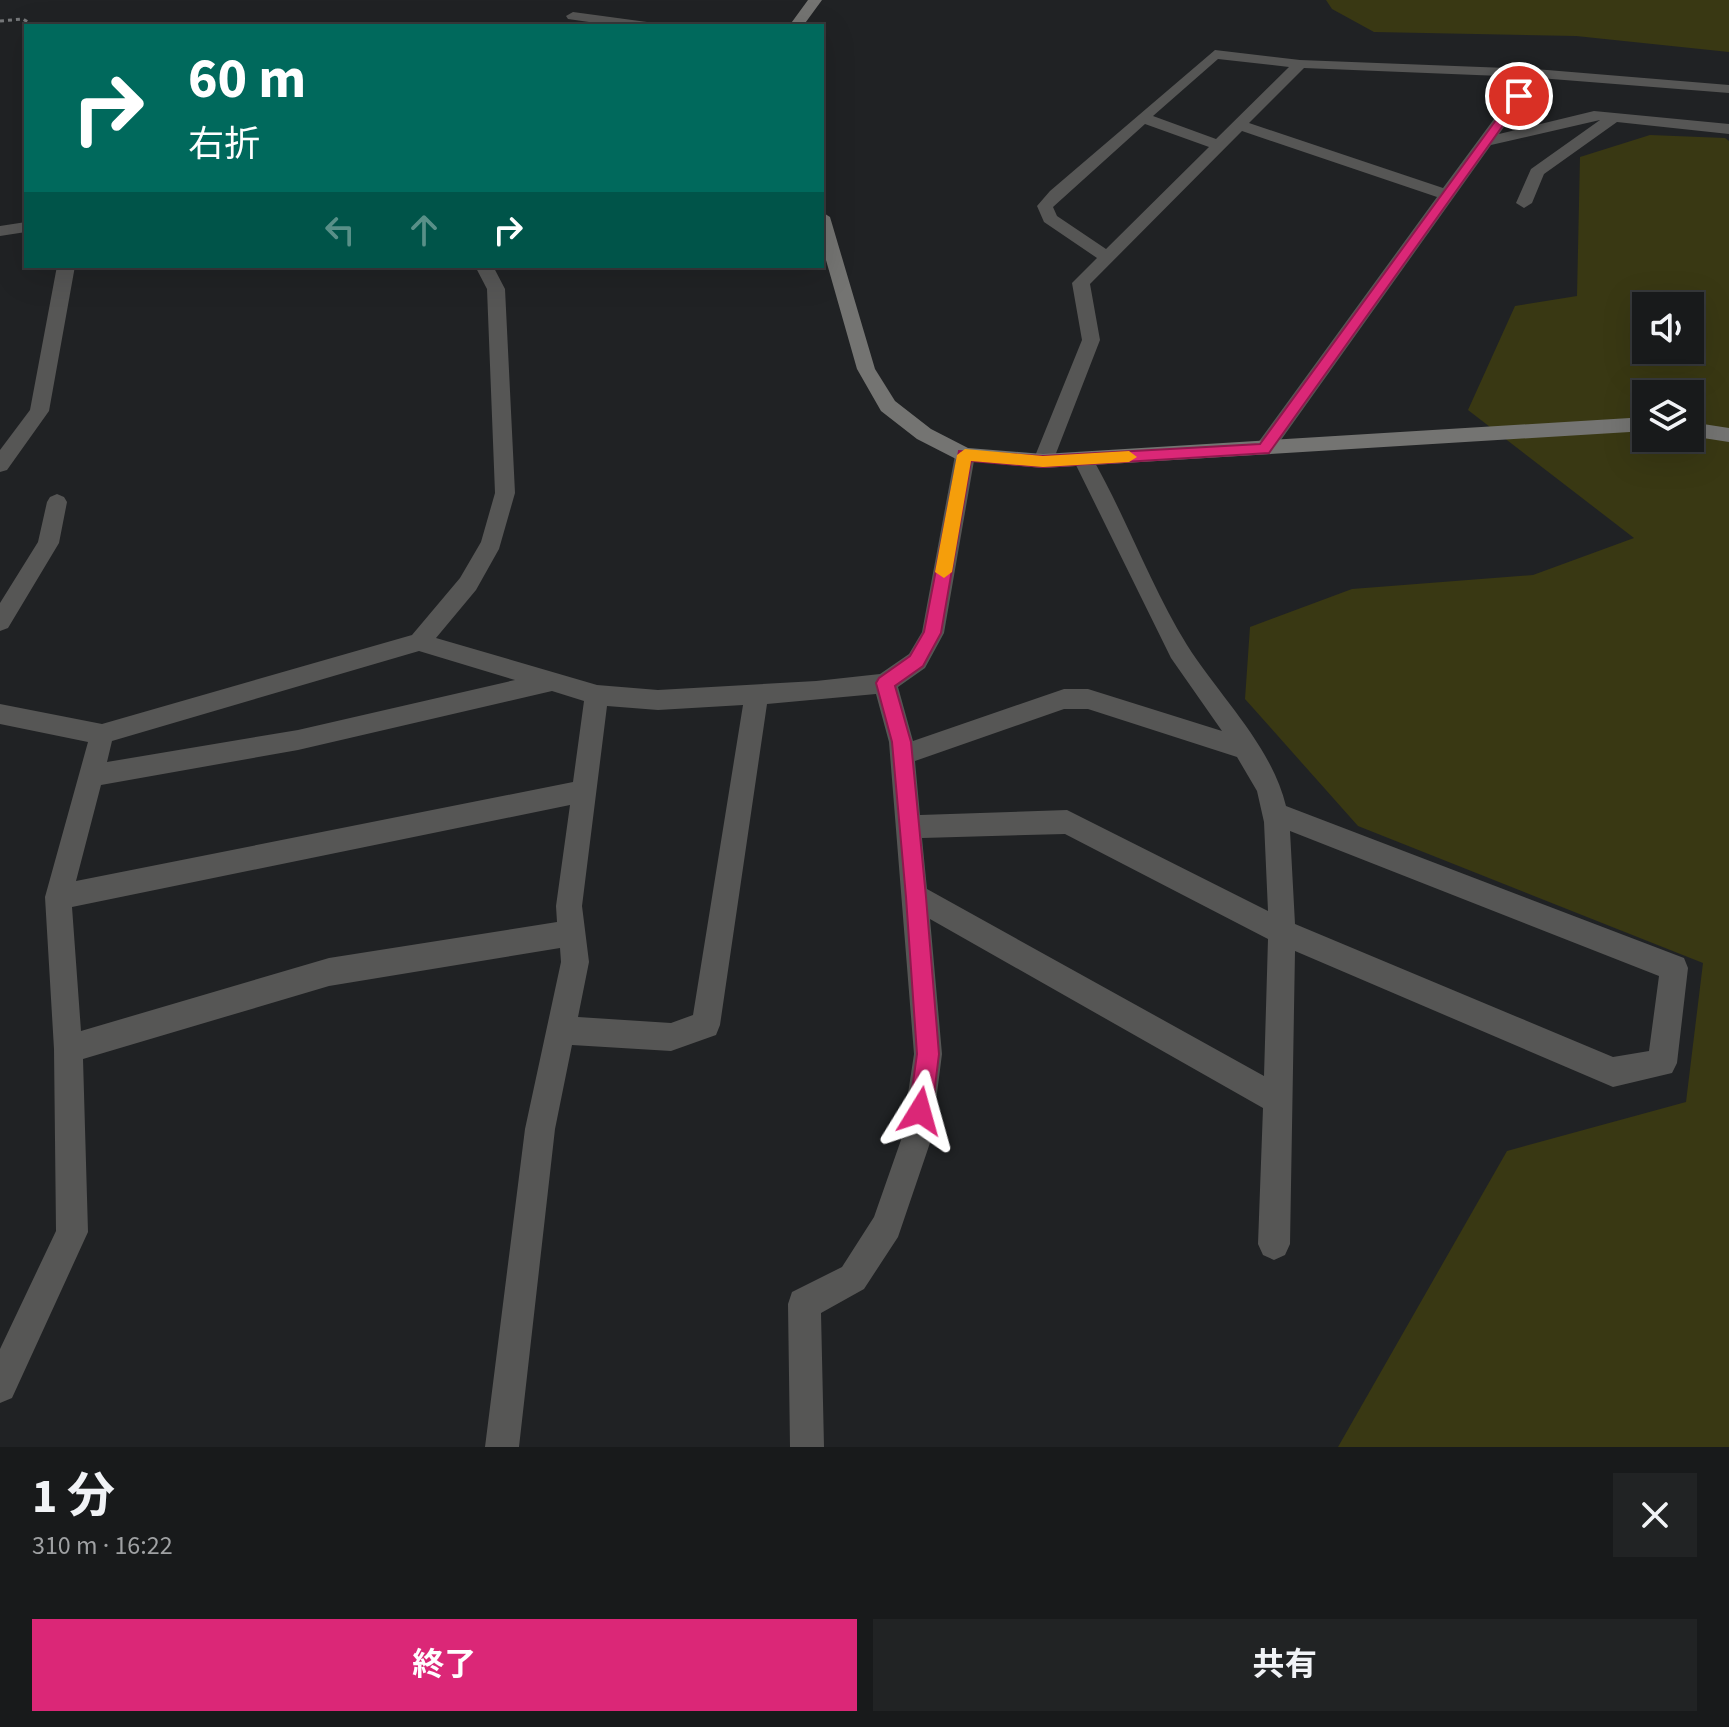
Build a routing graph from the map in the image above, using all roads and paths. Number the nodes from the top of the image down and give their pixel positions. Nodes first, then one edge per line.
1 (585, 0) edge
2 (815, 0) edge
3 (573, 16) junction
4 (0, 21) edge
5 (31, 24) edge
6 (562, 24) edge
7 (632, 24) edge
8 (797, 24) edge
9 (1300, 64) junction
10 (1535, 73) junction
11 (1729, 89) edge
12 (1614, 117) junction
13 (1143, 118) junction
14 (1239, 125) junction
15 (1729, 129) edge
16 (1485, 142) junction
17 (1219, 145) junction
18 (1447, 195) junction
19 (1524, 203) dead end
20 (824, 224) edge
21 (24, 227) edge
22 (0, 231) edge
23 (1107, 257) junction
24 (66, 268) edge
25 (485, 268) edge
26 (1632, 425) edge
27 (1704, 431) edge
28 (1729, 435) edge
29 (1264, 449) junction
30 (965, 455) junction
31 (1083, 459) junction
32 (1043, 461) junction
33 (1, 463) edge
34 (57, 502) dead end
35 (0, 622) edge
36 (419, 642) junction
37 (551, 682) junction
38 (885, 683) junction
39 (757, 694) junction
40 (597, 695) junction
41 (0, 714) edge
42 (102, 734) junction
43 (1245, 749) junction
44 (903, 755) junction
45 (91, 776) junction
46 (584, 791) junction
47 (1275, 813) junction
48 (910, 827) junction
49 (58, 897) junction
50 (916, 897) junction
51 (1282, 932) junction
52 (572, 933) junction
53 (561, 1030) junction
54 (68, 1049) junction
55 (1275, 1099) junction
56 (1274, 1244) dead end
57 (0, 1386) edge
58 (502, 1447) edge
59 (807, 1447) edge

1 - 3 street
2 - 8 street
3 - 6 street
3 - 7 street
4 - 5 path
9 - 10 street
9 - 13 street
9 - 14 street
10 - 11 street
10 - 16 street
12 - 15 street
12 - 16 street
12 - 19 street
13 - 17 street
13 - 23 street
14 - 17 street
14 - 18 street
16 - 18 street
17 - 23 street
18 - 29 street
20 - 30 street
21 - 22 street
23 - 32 street
24 - 33 street
25 - 36 street
26 - 29 street
27 - 28 street
29 - 31 street
30 - 32 street
30 - 38 street
31 - 32 street
31 - 43 street
34 - 35 street
36 - 37 street
36 - 42 street
37 - 40 street
37 - 45 street
38 - 39 street
38 - 44 street
39 - 40 street
39 - 53 street
40 - 46 street
41 - 42 street
42 - 45 street
43 - 44 street
43 - 47 street
44 - 48 street
45 - 49 street
46 - 49 street
46 - 52 street
47 - 51 street
47 - 51 street
48 - 50 street
48 - 51 street
49 - 54 street
50 - 55 street
50 - 59 street
51 - 55 street
52 - 53 street
52 - 54 street
53 - 58 street
54 - 57 street
55 - 56 street

